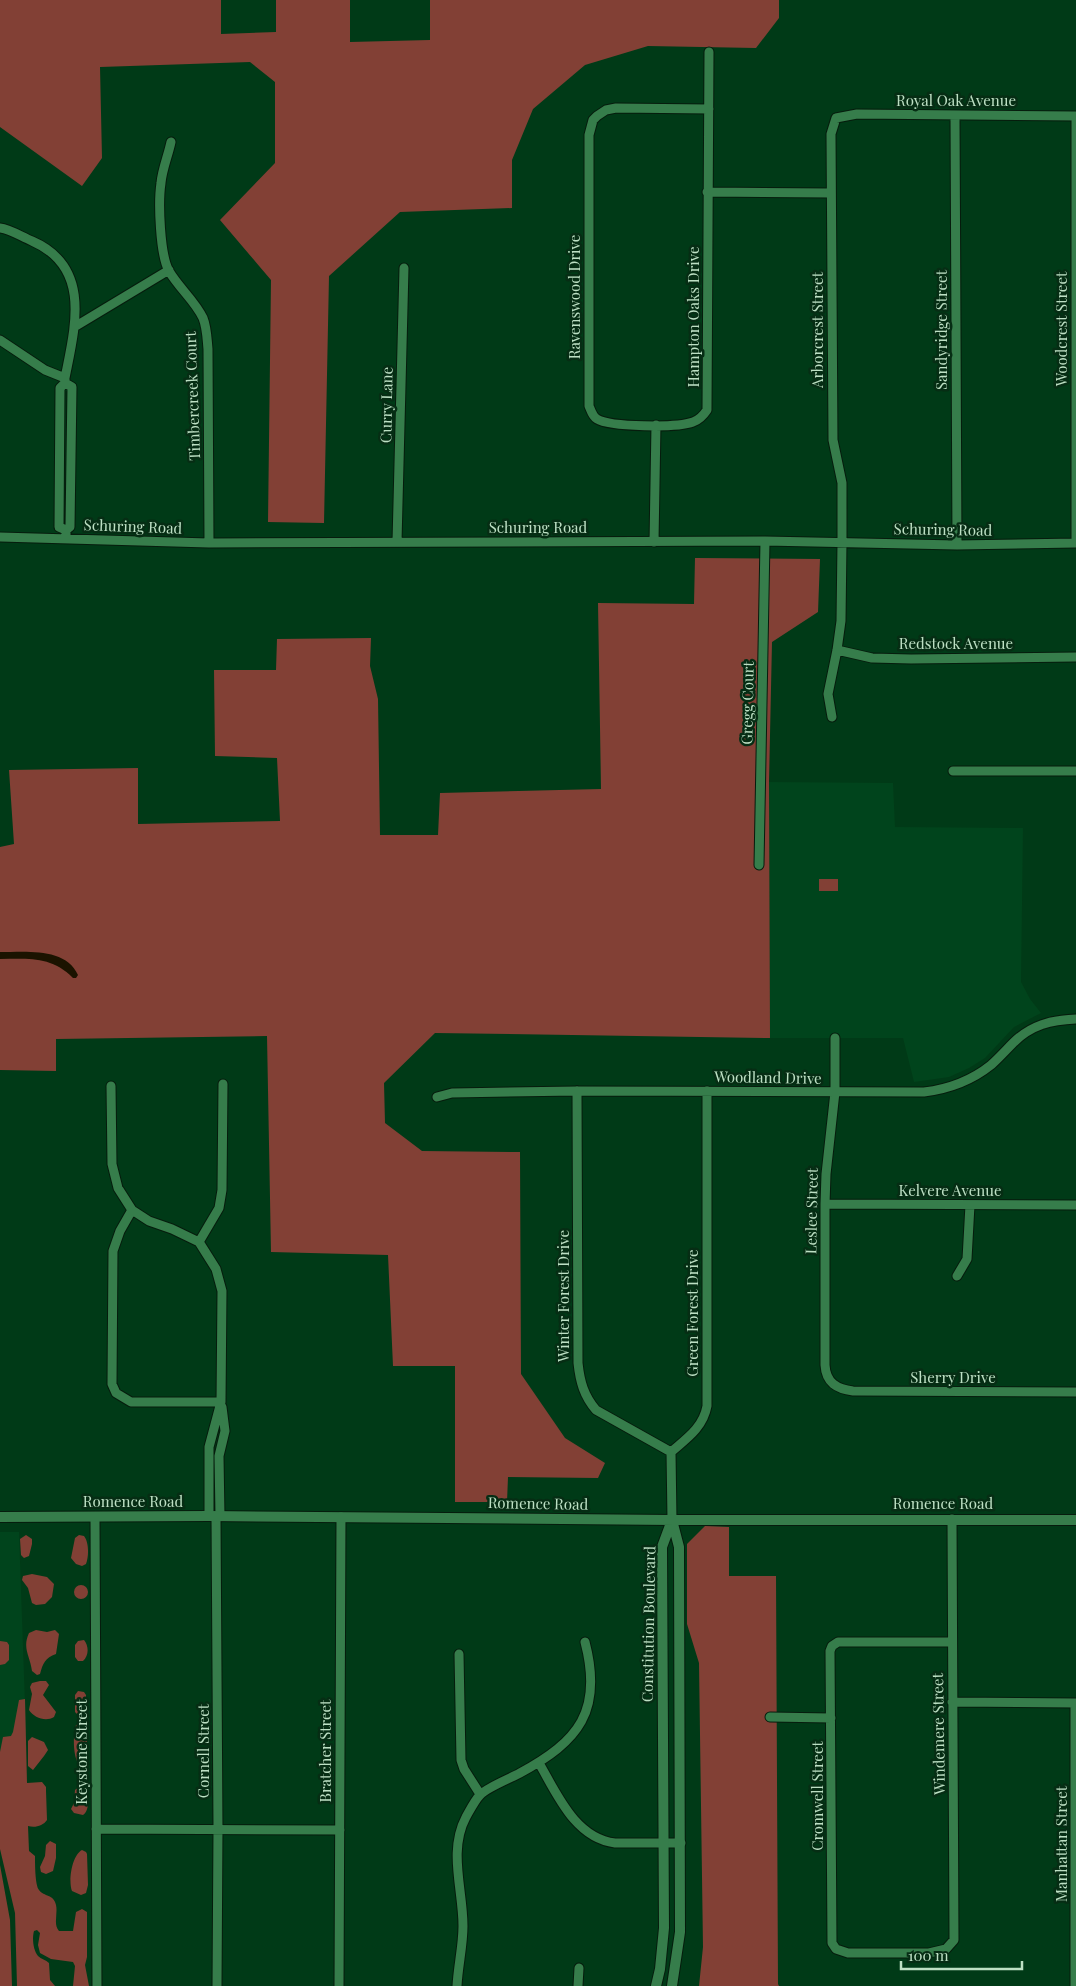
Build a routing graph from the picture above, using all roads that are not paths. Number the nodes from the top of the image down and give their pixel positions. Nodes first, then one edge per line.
1 (709, 52) dead end
2 (709, 109) junction
3 (955, 116) junction
4 (1076, 116) edge
5 (836, 118) joint
6 (171, 142) dead end
7 (707, 192) junction
8 (831, 193) junction
9 (0, 228) edge
10 (404, 268) dead end
11 (169, 270) junction
12 (76, 326) junction
13 (0, 340) edge
14 (65, 381) junction
15 (656, 425) junction
16 (66, 534) junction
17 (0, 536) edge
18 (766, 541) junction
19 (397, 542) junction
20 (654, 542) junction
21 (842, 542) junction
22 (209, 543) junction
23 (1076, 543) edge
24 (957, 545) junction
25 (838, 650) junction
26 (1076, 657) edge
27 (832, 716) dead end
28 (953, 771) dead end
29 (1076, 771) edge
30 (759, 866) dead end
31 (1076, 1019) edge
32 (834, 1038) dead end
33 (223, 1084) dead end
34 (111, 1086) dead end
35 (577, 1091) junction
36 (707, 1091) junction
37 (835, 1092) junction
38 (437, 1097) dead end
39 (825, 1204) junction
40 (970, 1205) junction
41 (1076, 1205) edge
42 (132, 1210) junction
43 (199, 1242) junction
44 (958, 1276) dead end
45 (832, 1384) joint
46 (1076, 1392) edge
47 (222, 1402) junction
48 (671, 1452) junction
49 (215, 1516) junction
50 (0, 1517) edge
51 (341, 1517) junction
52 (95, 1518) junction
53 (952, 1519) junction
54 (672, 1520) junction
55 (1076, 1520) edge
56 (585, 1642) dead end
57 (952, 1642) junction
58 (459, 1654) dead end
59 (952, 1702) junction
60 (1076, 1703) edge
61 (770, 1717) dead end
62 (831, 1718) junction
63 (539, 1763) junction
64 (480, 1794) junction
65 (96, 1829) junction
66 (218, 1829) junction
67 (340, 1830) junction
68 (663, 1843) junction
69 (681, 1843) junction
70 (834, 1946) joint
71 (579, 1968) dead end
72 (97, 1986) edge
73 (217, 1986) edge
74 (339, 1986) edge
75 (457, 1986) edge
76 (578, 1986) edge
77 (656, 1986) edge
78 (672, 1986) edge
79 (1075, 1986) edge

1 - 2 street, Hampton Oaks Drive
2 - 7 street, Hampton Oaks Drive
2 - 15 street, Ravenswood Drive
3 - 4 street, Royal Oak Avenue
3 - 5 street, Royal Oak Avenue
3 - 24 street, Sandyridge Street
4 - 23 street, Woodcrest Street
5 - 8 street, Arborcrest Street
6 - 11 street, Timbercreek Court
7 - 8 street
7 - 15 street, Hampton Oaks Drive
8 - 21 street, Arborcrest Street
9 - 12 street
10 - 19 street, Curry Lane
11 - 12 street
11 - 22 street, Timbercreek Court
12 - 14 street
13 - 14 street
14 - 16 street
15 - 20 street
16 - 17 street, Schuring Road
16 - 22 street, Schuring Road
18 - 20 street, Schuring Road
18 - 21 street, Schuring Road
18 - 30 street, Gregg Court
19 - 20 street, Schuring Road
19 - 22 street, Schuring Road
21 - 24 street, Schuring Road
21 - 25 street, Arborcrest Street
23 - 24 street, Schuring Road
25 - 26 street, Redstock Avenue
25 - 27 street, Arborcrest Street
28 - 29 street
31 - 37 street, Woodland Drive
32 - 37 street, Leslee Street
33 - 43 street
34 - 42 street
35 - 36 street, Woodland Drive
35 - 38 street, Woodland Drive
35 - 48 street, Winter Forest Drive
36 - 37 street, Woodland Drive
36 - 48 street, Green Forest Drive
37 - 39 street, Leslee Street
39 - 40 street, Kelvere Avenue
39 - 45 street, Leslee Street
40 - 41 street, Kelvere Avenue
40 - 44 street
42 - 43 street
42 - 47 street
43 - 47 street, Cornell Street
45 - 46 street, Sherry Drive
47 - 49 street, Cornell Street
48 - 54 street
49 - 51 street, Romence Road
49 - 52 street, Romence Road
49 - 66 street, Cornell Street
50 - 52 street, Romence Road
51 - 54 street, Romence Road
51 - 67 street, Bratcher Street
52 - 65 street, Keystone Street
53 - 54 street, Romence Road
53 - 55 street, Romence Road
53 - 57 street, Windemere Street
54 - 68 street, Constitution Boulevard
54 - 69 street, Constitution Boulevard
56 - 63 street
57 - 59 street, Windemere Street
57 - 62 street, Cromwell Street
58 - 64 street
59 - 60 street
59 - 70 street, Windemere Street
60 - 79 street, Manhattan Street
61 - 62 street
62 - 70 street, Cromwell Street
63 - 64 street
63 - 68 street
64 - 75 street
65 - 66 street
65 - 72 street, Keystone Street
66 - 67 street
66 - 73 street, Cornell Street
67 - 74 street, Bratcher Street
68 - 69 street
68 - 77 street, Constitution Boulevard
69 - 78 street, Constitution Boulevard
71 - 76 street

